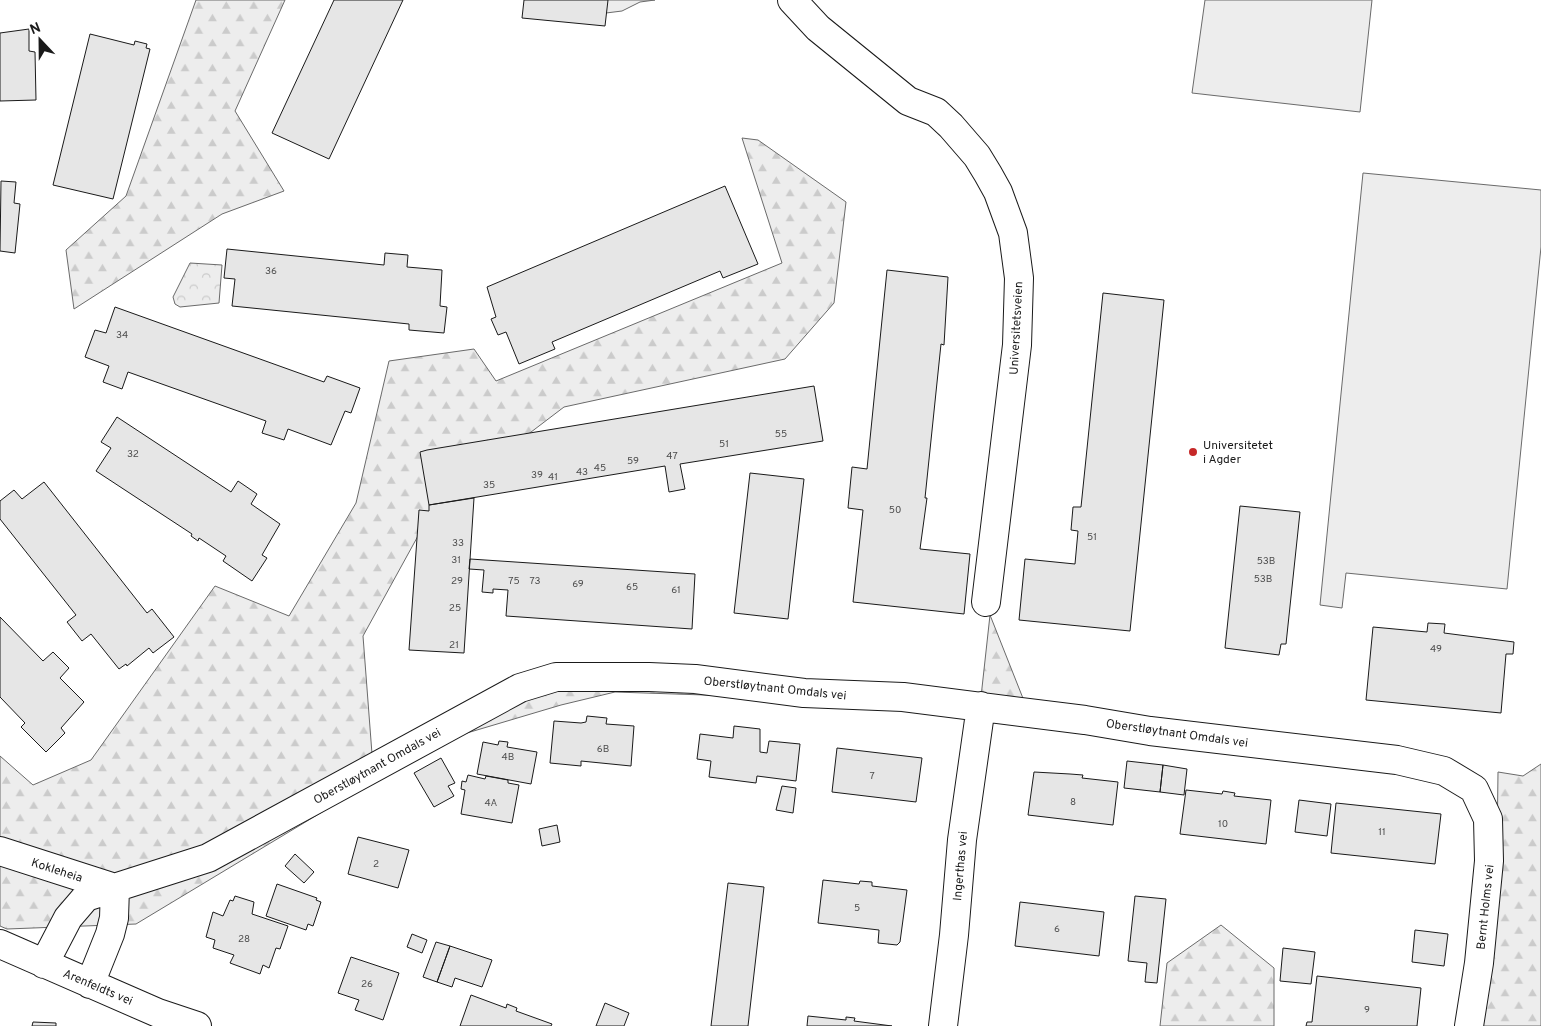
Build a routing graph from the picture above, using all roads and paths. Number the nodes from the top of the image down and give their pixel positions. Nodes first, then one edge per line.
1 (792, 0) edge
2 (986, 602) dead end
3 (981, 706) junction
4 (1474, 790) joint
5 (0, 850) edge
6 (115, 888) junction
7 (0, 944) edge
8 (44, 964) junction
9 (90, 984) junction
10 (197, 1026) edge
11 (943, 1026) edge
12 (1469, 1026) edge

1 - 2 street, Universitetsveien
3 - 4 street, Oberstløytnant Omdals vei
3 - 6 street, Oberstløytnant Omdals vei
3 - 11 street, Ingerthas vei
4 - 12 street, Bernt Holms vei
5 - 6 street, Kokleheia
6 - 8 street, Oberstløytnant Omdals vei
6 - 9 street
7 - 8 street, Arenfeldts vei
8 - 9 street, Arenfeldts vei
9 - 10 street, Arenfeldts vei

